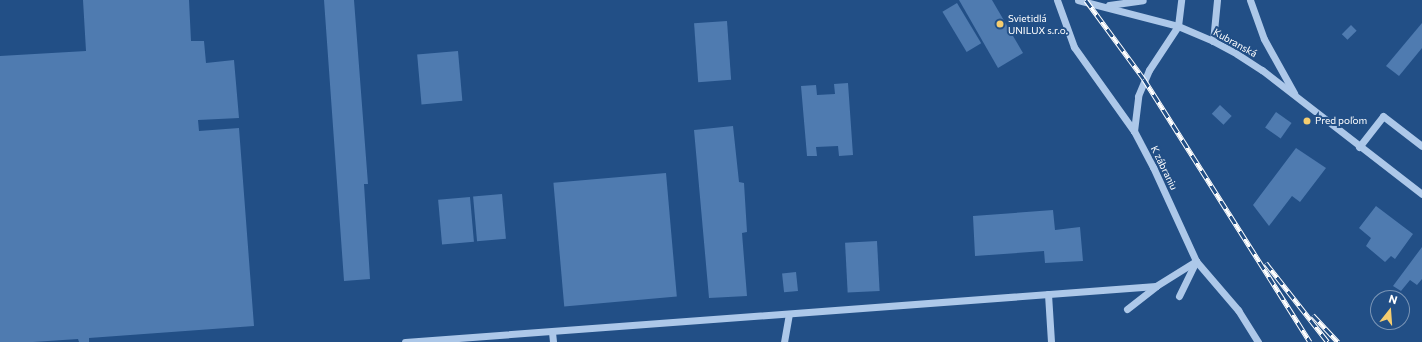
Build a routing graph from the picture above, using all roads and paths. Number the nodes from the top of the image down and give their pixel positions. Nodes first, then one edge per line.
1 (1057, 0) edge
2 (1078, 0) edge
3 (1143, 0) edge
4 (1181, 0) edge
5 (1217, 0) edge
6 (1250, 0) edge
7 (1102, 3) edge
8 (1178, 26) junction
9 (1213, 41) junction
10 (1296, 96) junction
11 (1134, 131) junction
12 (1422, 146) edge
13 (1359, 147) junction
14 (1422, 194) edge
15 (1196, 261) junction
16 (1156, 286) junction
17 (1048, 294) junction
18 (1179, 296) dead end
19 (1127, 309) dead end
20 (789, 314) junction
21 (552, 332) junction
22 (405, 342) edge
23 (553, 342) edge
24 (784, 342) edge
25 (1051, 342) edge
26 (1258, 342) edge

1 - 11 street, K zábraniu
2 - 7 street, Kubranská
3 - 7 street
4 - 8 street
5 - 9 street
6 - 10 street
7 - 8 street, Kubranská
8 - 9 street, Kubranská
8 - 11 street
9 - 10 street, Kubranská
10 - 13 street, Kubranská
11 - 15 street, K zábraniu
12 - 13 street
13 - 14 street, Kubranská
15 - 16 street
15 - 18 street
15 - 26 street, K zábraniu
16 - 17 street
16 - 19 street
17 - 20 street
17 - 25 street
20 - 21 street
20 - 24 street
21 - 22 street
21 - 23 street

